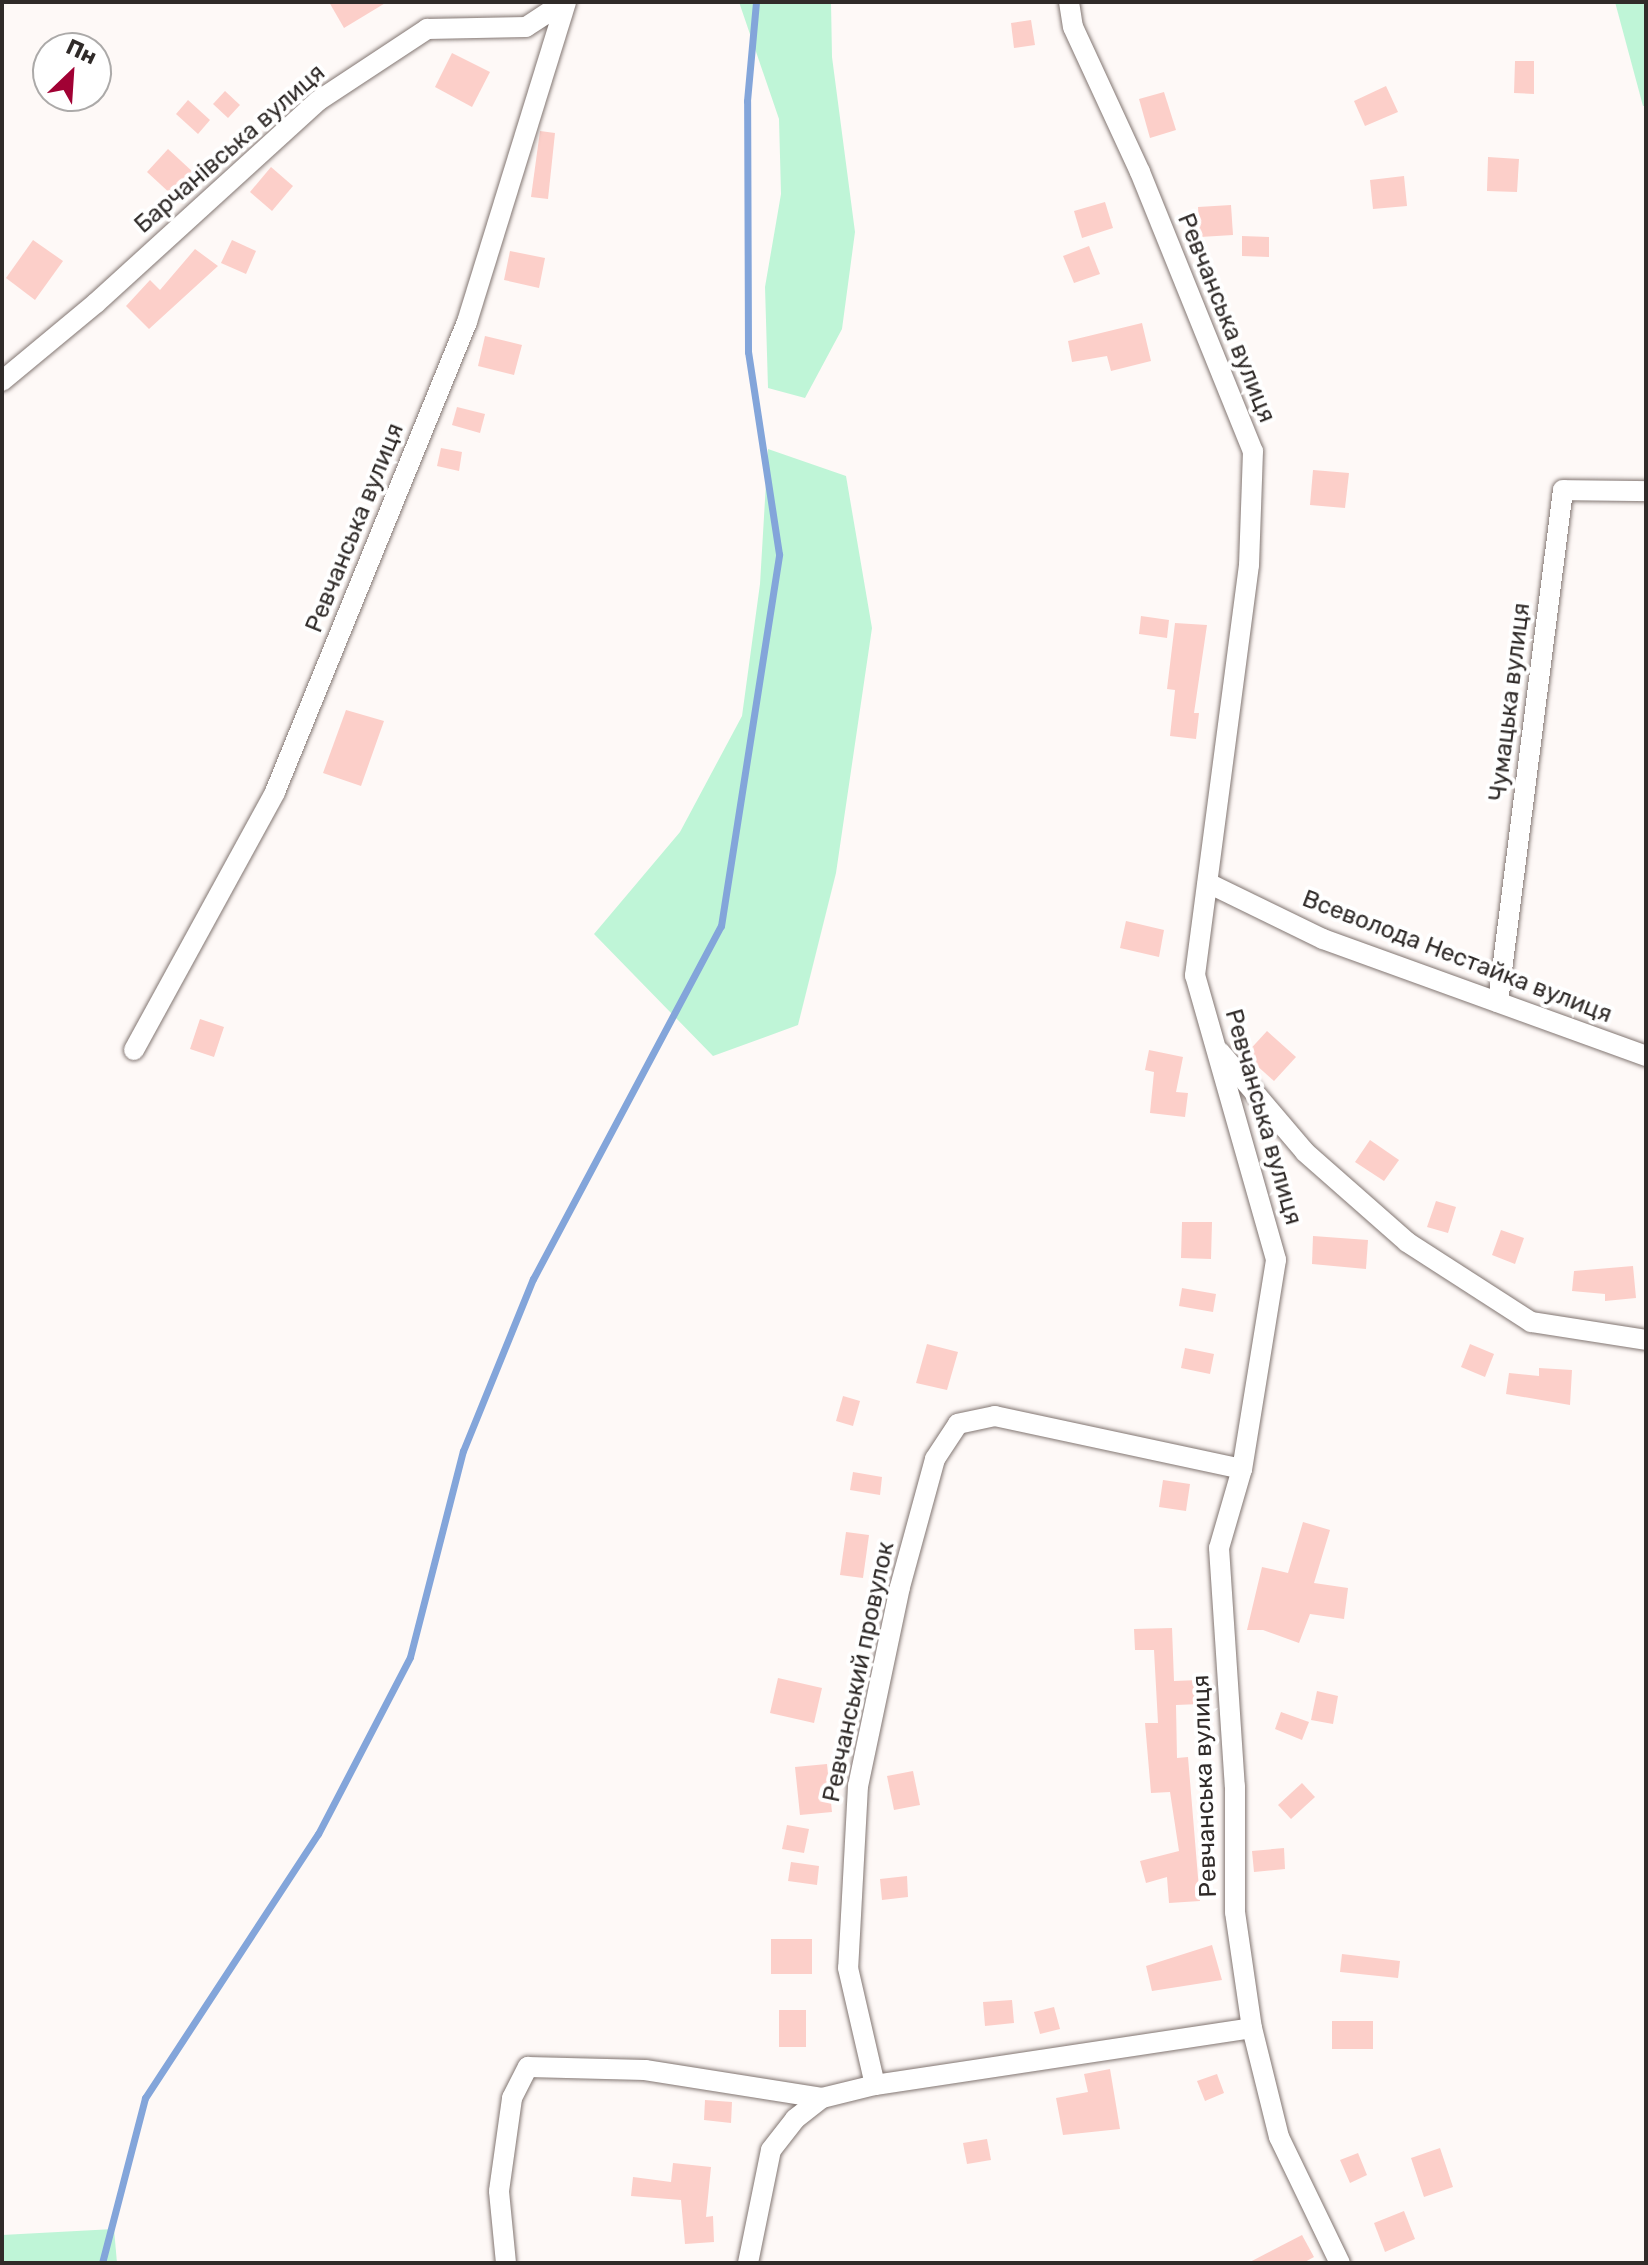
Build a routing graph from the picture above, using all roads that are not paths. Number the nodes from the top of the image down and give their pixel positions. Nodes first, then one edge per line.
1 (565, 2) edge
2 (1069, 2) edge
3 (2, 381) edge
4 (1646, 491) edge
5 (1208, 883) junction
6 (1498, 1002) junction
7 (1215, 1045) junction
8 (134, 1050) dead end
9 (1646, 1056) edge
10 (1646, 1340) edge
11 (1242, 1469) junction
12 (1252, 2028) junction
13 (875, 2085) junction
14 (822, 2098) junction
15 (506, 2263) edge
16 (748, 2263) edge
17 (1340, 2263) edge

1 - 3 street, Барчанівська вулиця
1 - 8 street, Ревчанська вулиця
2 - 5 street, Ревчанська вулиця
4 - 6 street, Чумацька вулиця
5 - 6 street, Всеволода Нестайка вулиця
5 - 7 street, Ревчанська вулиця
6 - 9 street, Всеволода Нестайка вулиця
7 - 10 street
7 - 11 street, Ревчанська вулиця
11 - 12 street, Ревчанська вулиця
11 - 13 street, Ревчанський провулок
12 - 13 street
12 - 17 street, Ревчанська вулиця
13 - 14 street
14 - 15 street
14 - 16 street

